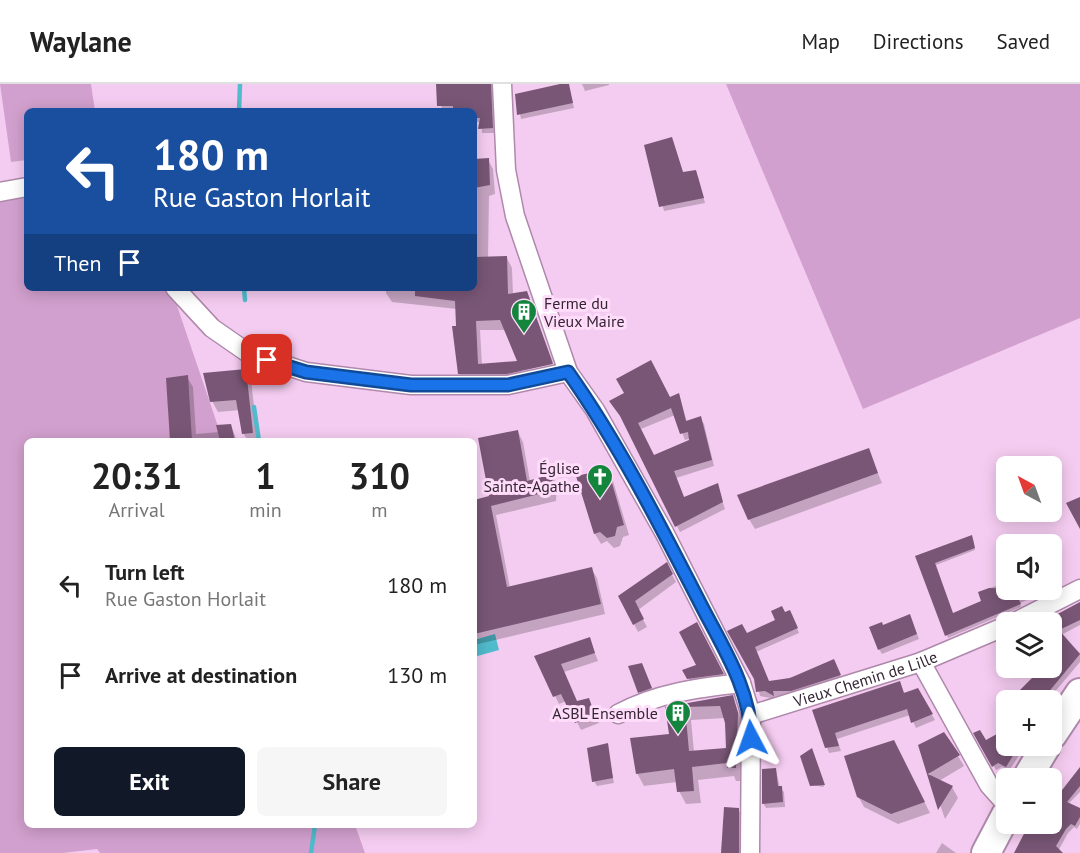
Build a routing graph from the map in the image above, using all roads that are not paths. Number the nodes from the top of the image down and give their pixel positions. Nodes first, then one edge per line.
1 (502, 84) edge
2 (24, 188) edge
3 (0, 192) edge
4 (178, 291) edge
5 (568, 372) junction
6 (1080, 589) edge
7 (1035, 612) edge
8 (996, 630) edge
9 (921, 662) junction
10 (741, 683) junction
11 (1080, 693) edge
12 (618, 714) dead end
13 (751, 716) junction
14 (1062, 720) edge
15 (996, 793) edge
16 (996, 834) edge
17 (750, 853) edge
18 (986, 853) edge

1 - 5 street
2 - 3 street
4 - 5 street
5 - 10 street
6 - 7 street
8 - 9 street, Vieux Chemin de Lille
9 - 13 street, Vieux Chemin de Lille
9 - 15 street, Vieux Chemin de Lille
10 - 12 street
10 - 13 street
11 - 14 main road
13 - 17 street
16 - 18 main road

